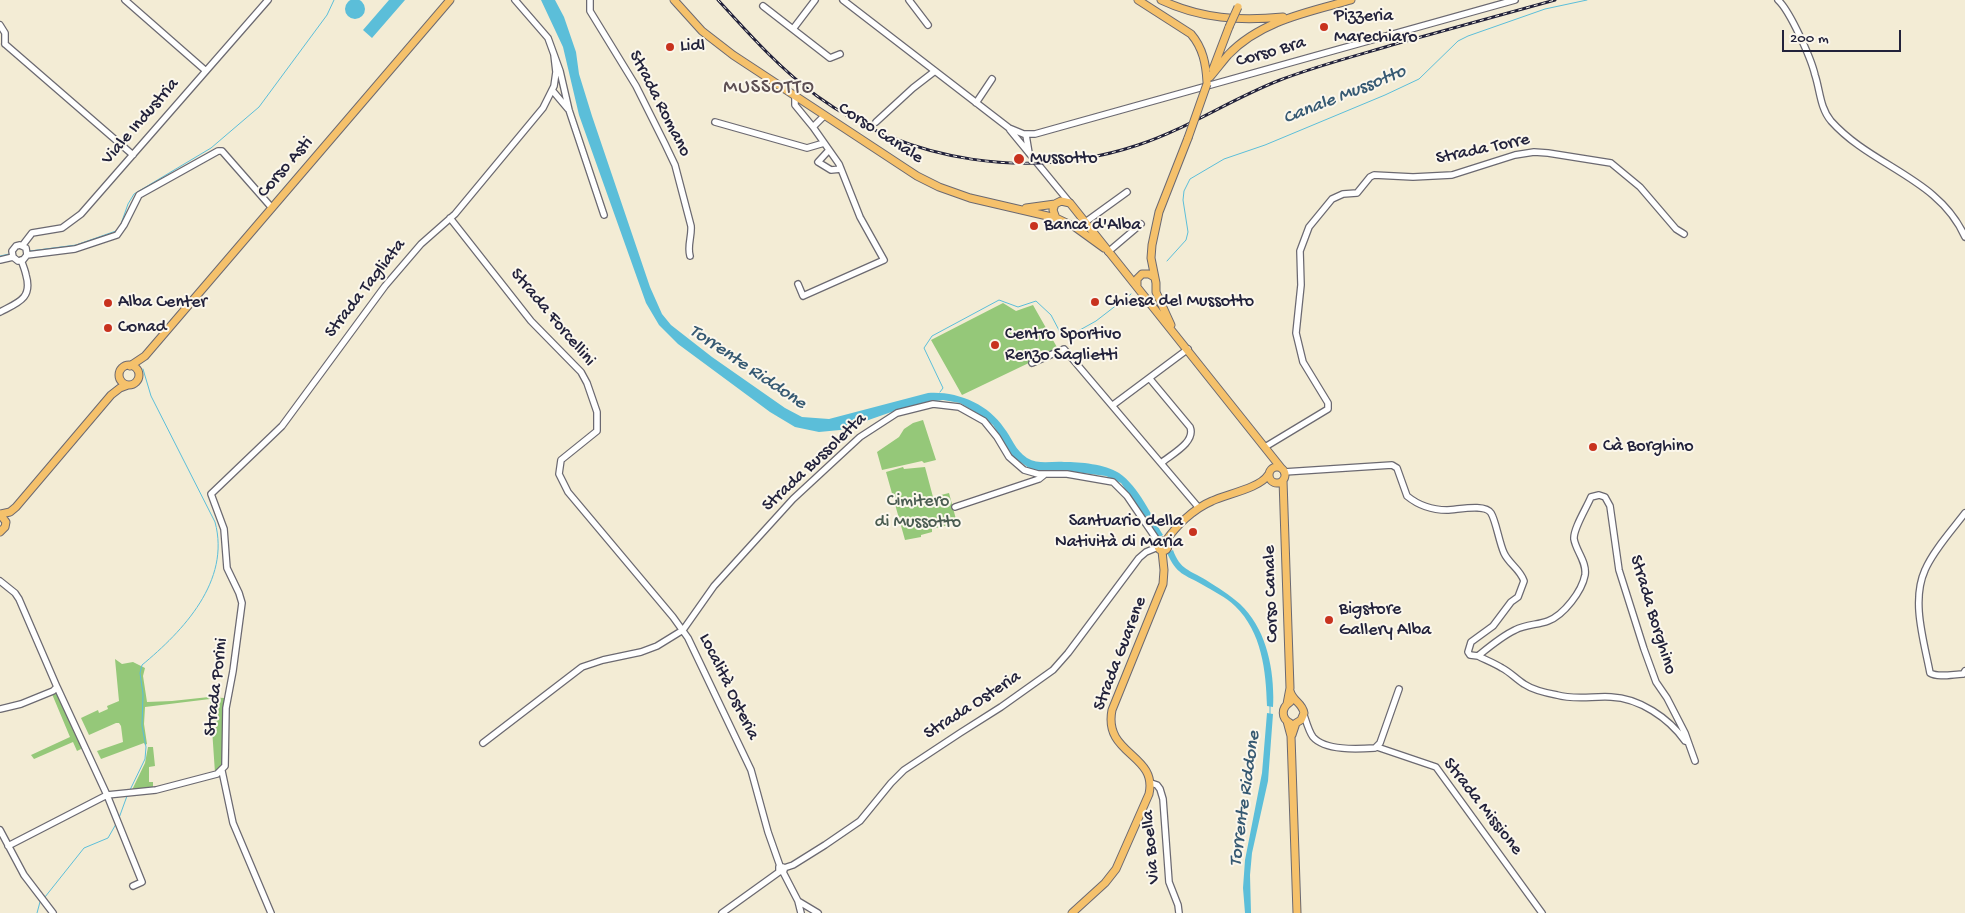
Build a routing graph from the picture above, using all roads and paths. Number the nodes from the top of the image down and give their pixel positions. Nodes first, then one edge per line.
1 (125, 0) edge
2 (268, 0) edge
3 (446, 0) edge
4 (450, 0) edge
5 (515, 0) edge
6 (590, 0) edge
7 (674, 0) edge
8 (815, 0) edge
9 (843, 0) edge
10 (909, 0) edge
11 (1138, 0) edge
12 (1161, 0) edge
13 (1347, 0) edge
14 (1351, 0) edge
15 (1515, 0) edge
16 (1778, 0) edge
17 (1339, 3) junction
18 (1239, 4) edge
19 (763, 6) dead end
20 (1293, 16) junction
21 (0, 25) edge
22 (928, 25) dead end
23 (793, 29) junction
24 (2, 43) edge
25 (840, 54) dead end
26 (554, 55) junction
27 (402, 57) junction
28 (206, 71) junction
29 (935, 71) junction
30 (992, 79) dead end
31 (1208, 80) junction
32 (553, 88) junction
33 (564, 88) junction
34 (795, 97) junction
35 (563, 102) junction
36 (546, 103) junction
37 (976, 103) junction
38 (569, 110) junction
39 (824, 116) junction
40 (716, 122) dead end
41 (876, 122) dead end
42 (813, 127) junction
43 (1024, 139) junction
44 (824, 143) junction
45 (829, 150) junction
46 (133, 155) junction
47 (841, 169) junction
48 (1060, 191) junction
49 (1127, 192) dead end
50 (1057, 203) junction
51 (1071, 206) junction
52 (272, 208) junction
53 (1035, 210) junction
54 (604, 215) dead end
55 (450, 218) junction
56 (1059, 219) junction
57 (1084, 221) junction
58 (1141, 224) dead end
59 (1074, 227) junction
60 (1684, 234) dead end
61 (1965, 237) edge
62 (1106, 250) junction
63 (24, 253) junction
64 (690, 256) dead end
65 (11, 257) junction
66 (1151, 258) junction
67 (0, 260) edge
68 (1125, 272) junction
69 (1142, 274) junction
70 (1154, 277) junction
71 (798, 284) dead end
72 (1155, 286) junction
73 (1138, 288) junction
74 (0, 312) edge
75 (1176, 335) junction
76 (1188, 349) junction
77 (145, 356) junction
78 (1032, 363) dead end
79 (130, 366) junction
80 (137, 371) junction
81 (120, 379) junction
82 (1150, 379) junction
83 (128, 384) junction
84 (111, 395) junction
85 (1113, 405) junction
86 (1265, 447) junction
87 (1161, 463) junction
88 (1283, 471) junction
89 (1270, 472) junction
90 (1044, 475) junction
91 (1283, 480) junction
92 (1274, 483) junction
93 (1258, 484) junction
94 (211, 494) joint
95 (1284, 499) junction
96 (16, 507) junction
97 (955, 507) dead end
98 (1199, 508) junction
99 (1965, 513) edge
100 (0, 514) edge
101 (2, 530) edge
102 (1161, 546) junction
103 (0, 580) edge
104 (683, 630) junction
105 (1478, 656) junction
106 (1965, 671) edge
107 (57, 687) junction
108 (1290, 688) junction
109 (1399, 689) dead end
110 (1296, 702) junction
111 (1287, 704) junction
112 (0, 709) edge
113 (1304, 715) junction
114 (1287, 721) junction
115 (1297, 722) junction
116 (1309, 726) junction
117 (1291, 736) junction
118 (1689, 742) junction
119 (482, 743) dead end
120 (1378, 747) junction
121 (1695, 761) dead end
122 (222, 771) junction
123 (1151, 784) junction
124 (107, 796) junction
125 (0, 830) edge
126 (8, 846) junction
127 (781, 870) junction
128 (133, 886) dead end
129 (798, 901) junction
130 (53, 913) edge
131 (271, 913) edge
132 (722, 913) edge
133 (801, 913) edge
134 (818, 913) edge
135 (1072, 913) edge
136 (1179, 913) edge
137 (1297, 913) edge
138 (1542, 913) edge

1 - 28 street
2 - 28 street, Viale Industria
3 - 27 main road
4 - 27 main road, Corso Asti
5 - 26 street, Strada Tagliata
6 - 64 street, Strada Romano
7 - 34 main road, Corso Canale
8 - 23 street
9 - 29 street
10 - 22 street
11 - 31 main road
12 - 20 main road
13 - 17 main road
14 - 17 main road
15 - 43 street, Corso Bra
16 - 61 street
17 - 20 main road
18 - 31 main road, bridge
19 - 23 street
20 - 31 main road
21 - 24 street
23 - 25 street
24 - 46 street
26 - 32 street, Strada Tagliata
26 - 33 street, Strada Tagliata
27 - 52 main road, Corso Asti
28 - 46 street, Viale Industria
29 - 37 street
29 - 41 street
30 - 37 street
31 - 66 main road, bridge
32 - 33 street
32 - 35 street, Strada Tagliata
32 - 36 street, Strada Tagliata
33 - 38 street, Strada Tagliata
34 - 39 main road, Corso Canale
34 - 42 street
35 - 36 street
35 - 38 street, Strada Tagliata
36 - 55 street, Strada Tagliata
37 - 43 street
38 - 54 street, Strada Tagliata
39 - 42 street
39 - 53 main road, Corso Canale
40 - 44 street
42 - 44 street
43 - 48 street
44 - 45 street
45 - 47 street
45 - 47 street
46 - 63 street, Viale Industria
47 - 71 street
48 - 50 street
48 - 51 street
49 - 57 street
50 - 51 main road
50 - 53 main road, Corso Canale
50 - 56 main road
51 - 56 main road
51 - 57 main road, Corso Canale
52 - 63 street
52 - 77 main road, Corso Asti
53 - 56 main road, Corso Canale
55 - 94 street, Strada Tagliata
55 - 104 street, Strada Forcellini
56 - 59 main road, Corso Canale
57 - 59 street
57 - 62 main road, Corso Canale
58 - 62 street
59 - 62 main road, Corso Canale
60 - 86 street, Strada Torre
62 - 68 main road, Corso Canale
63 - 65 street
63 - 65 street, Viale Industria
63 - 74 street
65 - 67 street
66 - 69 main road
66 - 70 main road
68 - 69 main road
68 - 73 main road, Corso Canale
69 - 70 main road
69 - 73 main road
70 - 72 main road
72 - 73 main road
72 - 75 main road, Corso Canale
73 - 75 main road, Corso Canale
75 - 76 main road, Corso Canale
76 - 82 street
76 - 86 main road, Corso Canale
77 - 79 main road, Corso Asti
77 - 80 main road, Corso Asti
78 - 85 street
79 - 80 main road
79 - 81 main road
80 - 83 main road
81 - 83 main road
81 - 84 main road
82 - 85 street
82 - 87 street
83 - 84 main road
84 - 96 main road
85 - 87 street
86 - 88 main road, Corso Canale
86 - 89 main road, Corso Canale
87 - 98 street
88 - 89 main road
88 - 91 main road, Corso Canale
88 - 105 street
89 - 92 main road, Corso Canale
89 - 93 main road
90 - 97 street, Strada Bussoletta
90 - 102 street, Strada Bussoletta
90 - 104 street, Strada Bussoletta
91 - 92 main road
91 - 95 main road, Corso Canale
92 - 93 main road
92 - 95 main road, Corso Canale
93 - 98 main road
94 - 122 street, Strada Porini
95 - 108 main road, Corso Canale
96 - 100 main road
96 - 101 main road
98 - 102 main road
99 - 106 street
100 - 101 main road
102 - 123 main road, Strada Guarene
102 - 127 street, Strada Osteria
103 - 107 street
104 - 119 street, Località Osteria
104 - 127 street, Località Osteria
105 - 118 street
105 - 118 street, Strada Borghino
107 - 112 street
107 - 124 street
108 - 110 main road, Corso Canale
108 - 111 main road, Corso Canale
109 - 120 street
110 - 111 main road
110 - 113 main road, Corso Canale
111 - 114 main road, Corso Canale
113 - 115 main road, Corso Canale
113 - 116 street, Strada Missione
114 - 115 main road
114 - 117 main road, Corso Canale
115 - 116 street, Strada Missione
115 - 117 main road, Corso Canale
116 - 120 street, Strada Missione
117 - 137 main road, Corso Canale
118 - 121 street, Strada Borghino
120 - 138 street, Strada Missione
122 - 124 street
122 - 131 street, Strada Porini
123 - 135 main road
123 - 136 street, Via Boella
124 - 126 street
124 - 128 street
125 - 126 street
126 - 130 street
127 - 129 street, Località Osteria
127 - 132 street
129 - 133 street, Località Osteria
129 - 134 street

